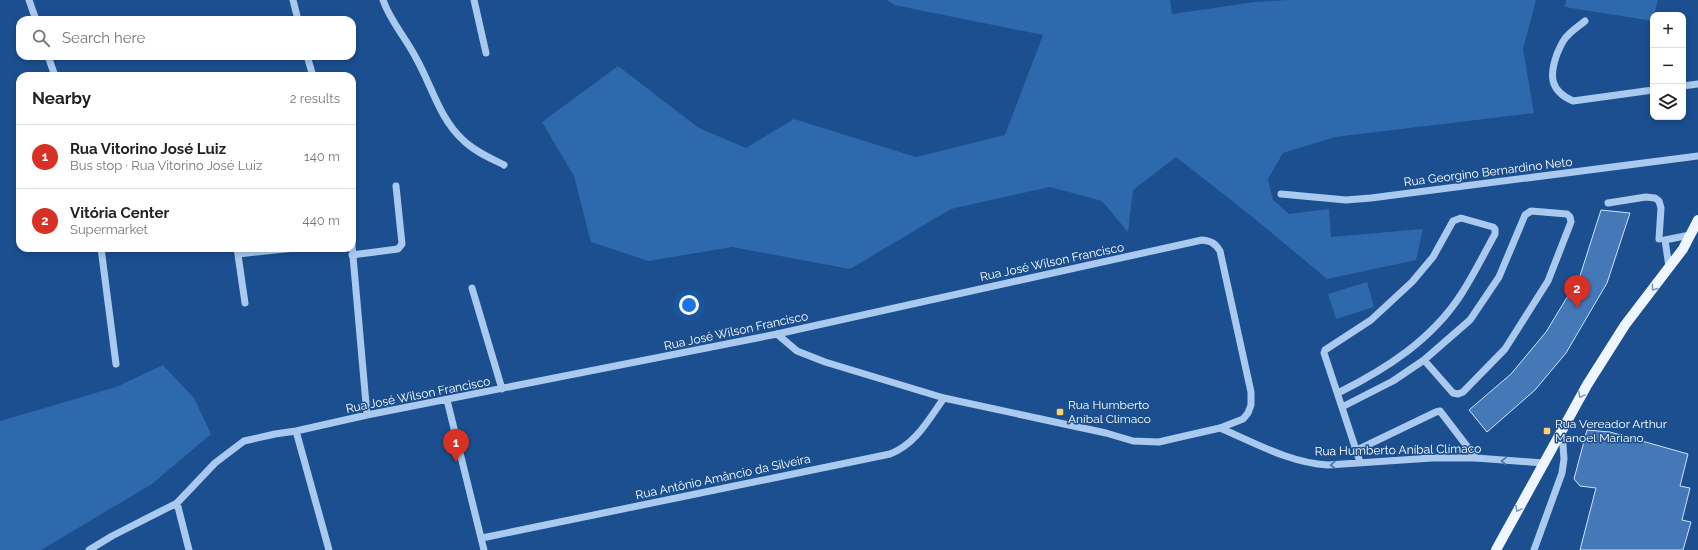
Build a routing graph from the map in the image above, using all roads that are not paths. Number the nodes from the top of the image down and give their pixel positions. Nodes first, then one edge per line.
1 (29, 0) edge
2 (293, 0) edge
3 (383, 0) edge
4 (474, 0) edge
5 (35, 16) edge
6 (297, 16) edge
7 (1585, 21) dead end
8 (486, 53) dead end
9 (49, 60) edge
10 (308, 60) edge
11 (54, 72) edge
12 (312, 72) edge
13 (1698, 84) edge
14 (1686, 86) edge
15 (1650, 90) edge
16 (1698, 156) edge
17 (504, 165) dead end
18 (396, 186) dead end
19 (1281, 194) dead end
20 (1608, 203) dead end
21 (1698, 220) edge
22 (1690, 235) junction
23 (1659, 239) dead end
24 (102, 252) edge
25 (237, 252) edge
26 (352, 255) joint
27 (1669, 267) junction
28 (472, 288) dead end
29 (245, 303) dead end
30 (776, 334) junction
31 (1424, 360) junction
32 (116, 364) dead end
33 (502, 389) junction
34 (1338, 393) junction
35 (944, 398) junction
36 (447, 400) junction
37 (1342, 407) junction
38 (367, 415) junction
39 (1220, 428) junction
40 (296, 431) junction
41 (1562, 432) junction
42 (1357, 450) junction
43 (1476, 458) junction
44 (1360, 462) junction
45 (1543, 464) junction
46 (177, 503) junction
47 (482, 538) junction
48 (89, 550) edge
49 (189, 550) edge
50 (329, 550) edge
51 (484, 550) edge
52 (1496, 550) edge
53 (1534, 550) edge

1 - 5 street
2 - 6 street
3 - 17 street
4 - 8 street
7 - 15 street
9 - 11 street
10 - 12 street
13 - 14 street
16 - 19 street, Rua Georgino Bernardino Neto
18 - 26 street
20 - 23 street
21 - 22 main road
22 - 27 main road
22 - 27 street
24 - 32 street
25 - 29 street
26 - 38 street
27 -> 41 main road
28 - 33 street
30 - 33 street, Rua José Wilson Francisco
30 - 35 street
30 - 39 street, Rua José Wilson Francisco
31 - 31 street
31 - 37 street
33 - 36 street, Rua José Wilson Francisco
34 - 34 street
34 - 37 street
35 - 39 street
35 - 47 street, Rua Antônio Amâncio da Silveira
36 - 38 street, Rua José Wilson Francisco
36 - 47 street
37 - 42 street
38 - 40 street, Rua José Wilson Francisco
44 -> 39 street, Rua Humberto Aníbal Clímaco
40 - 46 street, Rua José Wilson Francisco
40 - 50 street
41 - 45 main road
41 - 53 street
42 - 43 street
42 - 44 street
43 - 44 street, Rua Humberto Aníbal Clímaco
45 -> 43 street, Rua Humberto Aníbal Clímaco
45 -> 52 main road
46 - 48 street, Rua José Wilson Francisco
46 - 49 street
47 - 51 street

